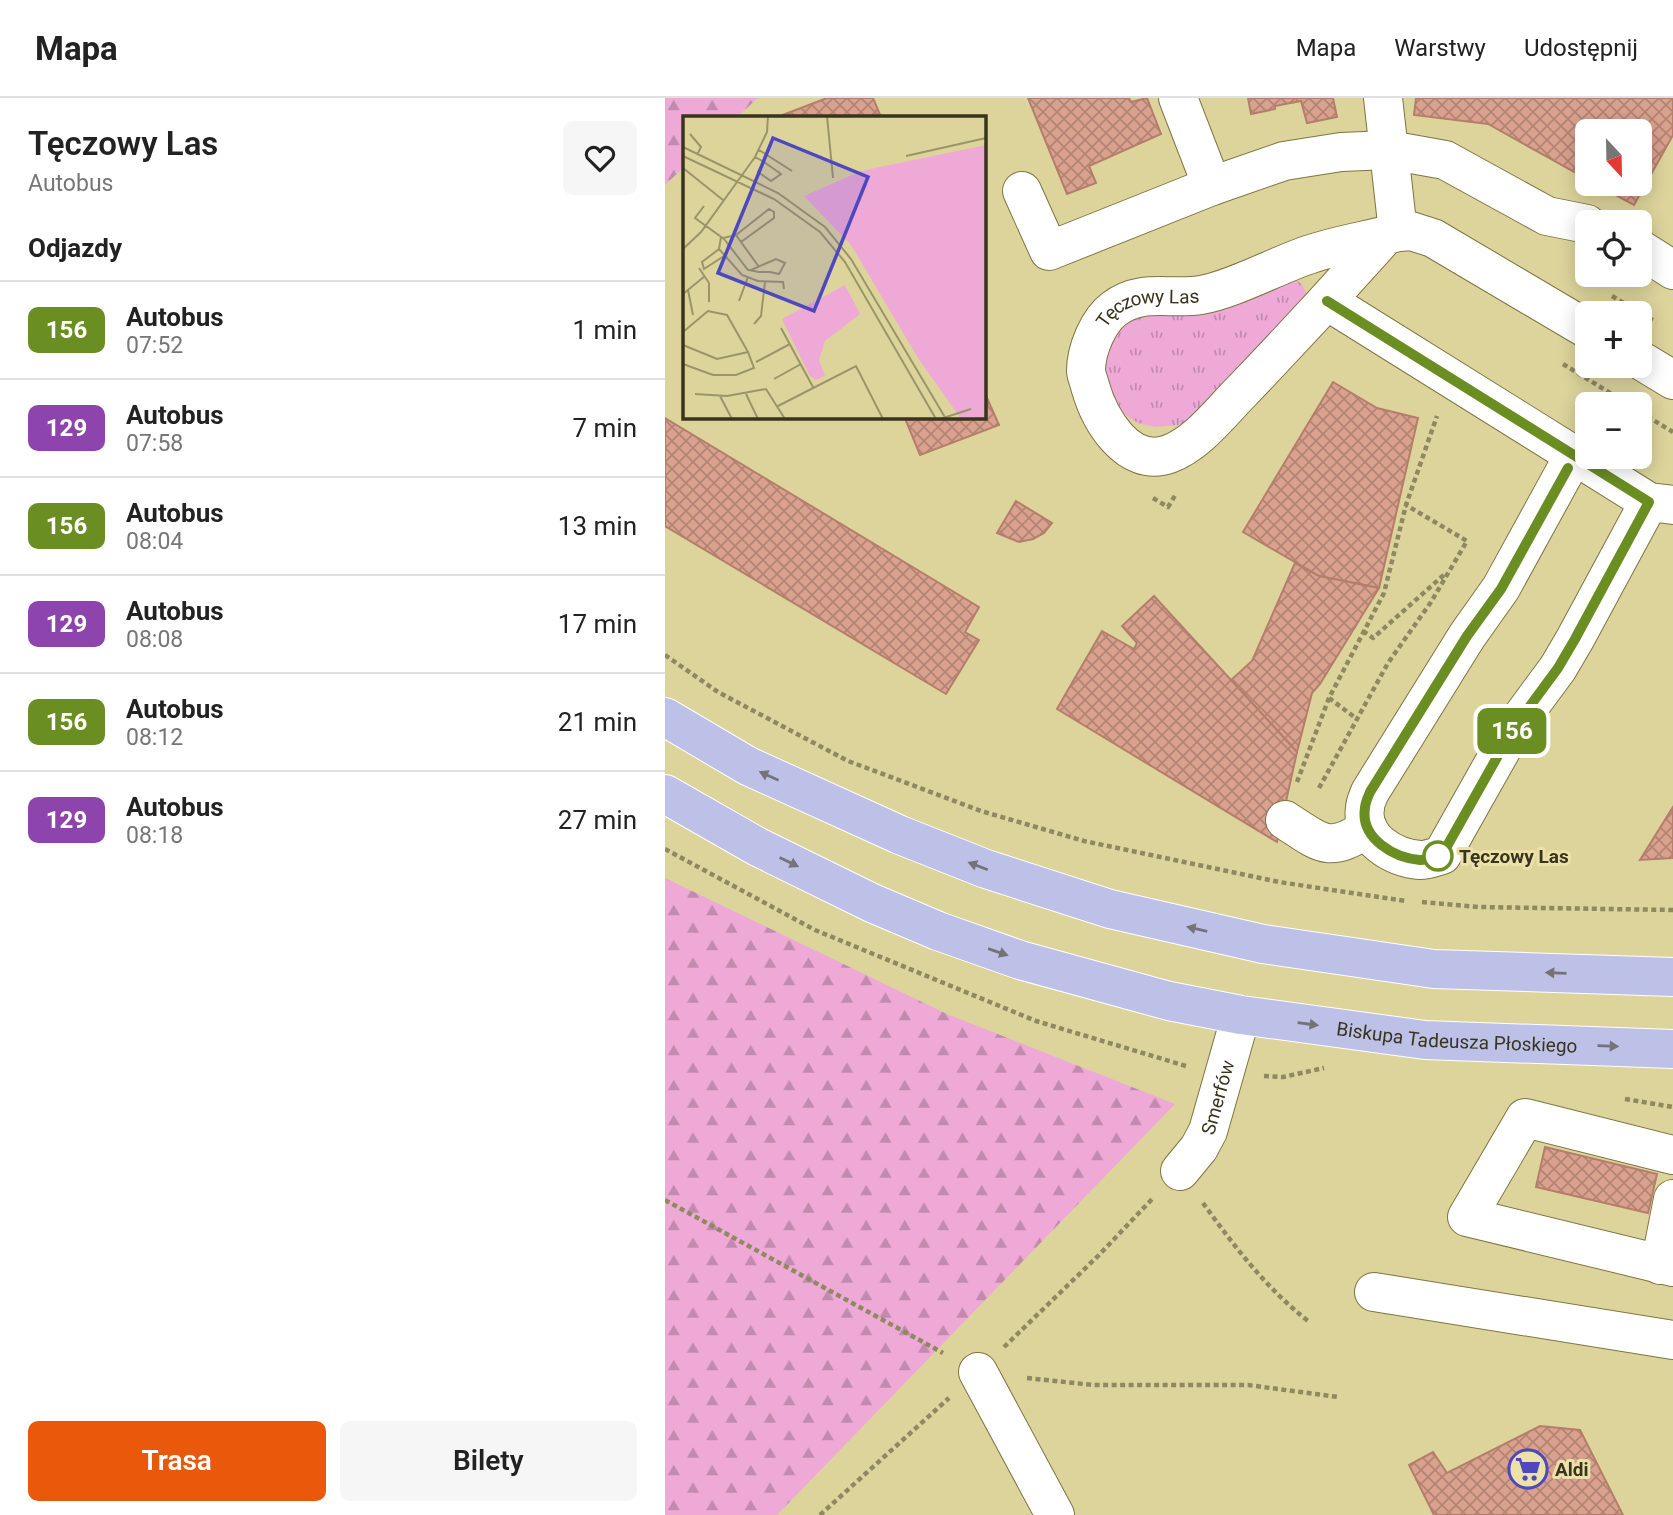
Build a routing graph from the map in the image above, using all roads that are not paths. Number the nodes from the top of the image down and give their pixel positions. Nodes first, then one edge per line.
1 (1178, 98) edge
2 (1383, 98) edge
3 (1389, 150) junction
4 (1212, 186) junction
5 (1022, 191) dead end
6 (1575, 222) edge
7 (1391, 234) junction
8 (1652, 257) edge
9 (1673, 270) edge
10 (1327, 301) junction
11 (1575, 322) edge
12 (1652, 367) edge
13 (1673, 380) edge
14 (1574, 455) junction
15 (1661, 503) edge
16 (665, 717) edge
17 (665, 794) edge
18 (1290, 803) road end
19 (1368, 828) junction
20 (1673, 976) edge
21 (1241, 1015) junction
22 (1673, 1049) edge
23 (1673, 1155) edge
24 (1180, 1171) road end
25 (1673, 1199) edge
26 (1666, 1266) edge
27 (1374, 1292) dead end
28 (1673, 1340) edge
29 (978, 1372) road end
30 (1055, 1515) edge

1 - 4 street
2 - 3 street
3 - 4 street
3 - 6 street
3 - 7 street
4 - 5 street
7 - 10 street, Tęczowy Las
7 - 10 street, Tęczowy Las
7 - 11 street, Tęczowy Las
8 - 9 street
10 - 14 street
12 - 13 street
14 - 15 street
14 - 19 street
15 - 19 street
20 -> 16 main road
17 -> 21 main road, Biskupa Tadeusza Płoskiego
18 - 19 street
21 -> 22 main road, Biskupa Tadeusza Płoskiego
21 - 24 street, Smerfów
23 - 26 street
25 - 26 street
27 - 28 street
29 - 30 street

